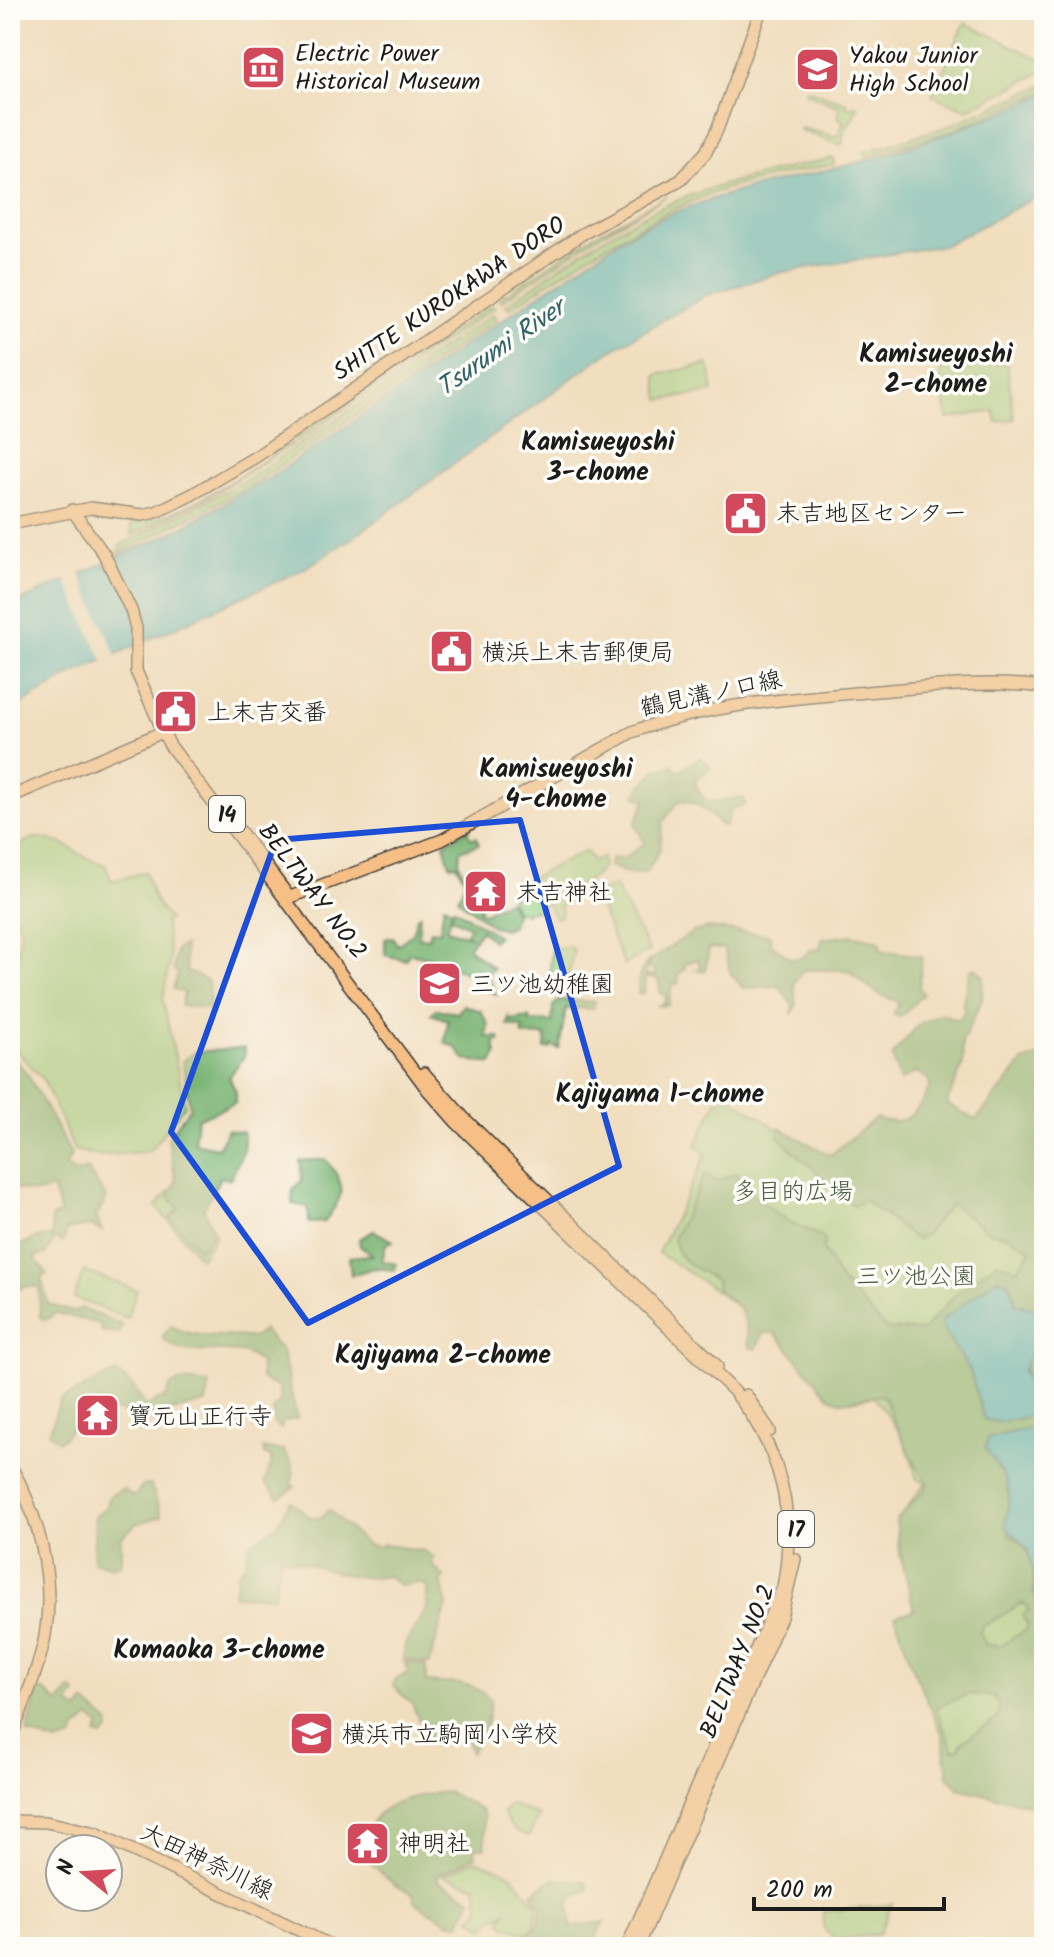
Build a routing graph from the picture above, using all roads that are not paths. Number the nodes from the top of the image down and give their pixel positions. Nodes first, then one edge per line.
1 (761, 10) edge
2 (72, 510) junction
3 (10, 524) edge
4 (1044, 687) edge
5 (165, 731) junction
6 (10, 797) edge
7 (286, 898) junction
8 (10, 1465) edge
9 (10, 1741) edge
10 (10, 1821) edge
11 (334, 1947) edge
12 (627, 1947) edge
13 (638, 1947) edge

1 - 2 main road, SHITTE KUROKAWA DORO
2 - 3 main road, SHITTE KUROKAWA DORO
2 - 5 main road, 14
4 - 7 main road, 鶴見溝ノ口線
5 - 6 main road
5 - 7 main road, BELTWAY NO.2 / 14
7 - 12 main road, BELTWAY NO.2 / 17
7 - 13 main road, BELTWAY NO.2 / 17
8 - 9 main road
10 - 11 main road, 大田神奈川線

